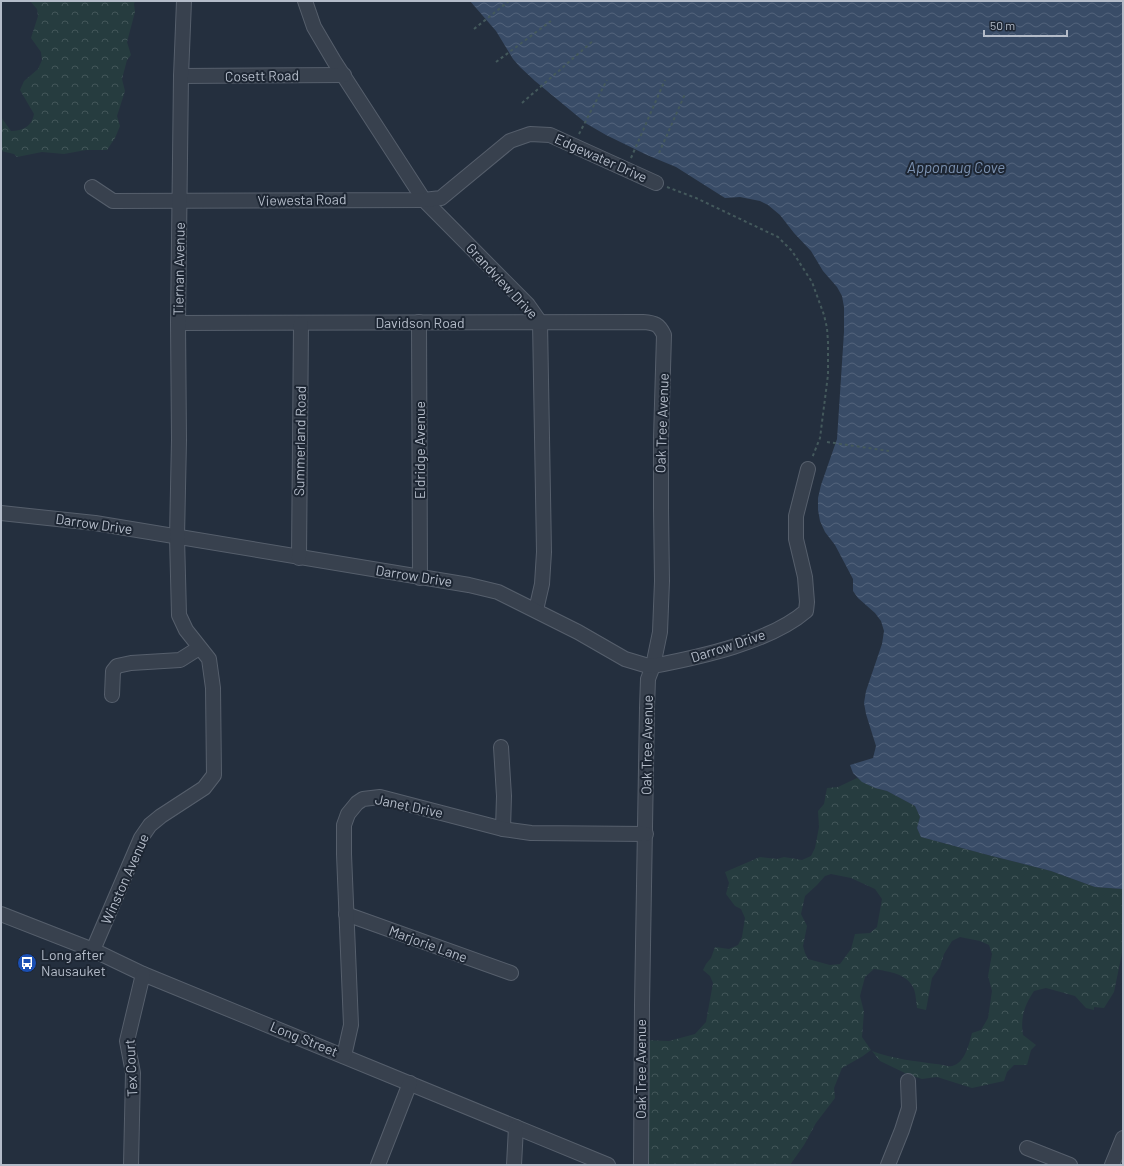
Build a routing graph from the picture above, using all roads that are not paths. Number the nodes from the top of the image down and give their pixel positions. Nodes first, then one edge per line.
1 (184, 1) edge
2 (305, 1) edge
3 (344, 75) junction
4 (181, 76) junction
5 (656, 183) road end
6 (92, 187) dead end
7 (424, 200) junction
8 (179, 202) junction
9 (419, 322) junction
10 (540, 322) junction
11 (178, 323) junction
12 (301, 324) junction
13 (661, 327) joint
14 (808, 469) road end
15 (1, 512) edge
16 (177, 537) junction
17 (299, 558) junction
18 (420, 578) junction
19 (536, 610) junction
20 (199, 648) junction
21 (653, 666) junction
22 (112, 695) dead end
23 (501, 747) dead end
24 (503, 829) junction
25 (646, 834) junction
26 (1, 914) edge
27 (346, 914) junction
28 (93, 950) junction
29 (511, 973) dead end
30 (143, 974) junction
31 (344, 1056) junction
32 (908, 1082) dead end
33 (410, 1083) junction
34 (516, 1127) junction
35 (1123, 1138) edge
36 (1027, 1148) dead end
37 (131, 1165) edge
38 (378, 1165) edge
39 (514, 1165) edge
40 (608, 1165) edge
41 (641, 1165) edge
42 (888, 1165) edge
43 (1070, 1165) edge
44 (1112, 1165) edge

1 - 4 street, Tiernan Avenue
2 - 3 street, Grandview Drive
3 - 4 street, Cosett Road
3 - 7 street, Grandview Drive
4 - 8 street, Tiernan Avenue
5 - 7 street, Edgewater Drive
6 - 8 street, Viewesta Road
7 - 8 street, Viewesta Road
7 - 10 street, Grandview Drive
8 - 11 street, Tiernan Avenue
9 - 10 street, Davidson Road
9 - 12 street, Davidson Road
9 - 18 street, Eldridge Avenue
10 - 13 street, Davidson Road
10 - 19 street, Grandview Drive
11 - 12 street, Davidson Road
11 - 16 street, Tiernan Avenue
12 - 17 street, Summerland Road
13 - 21 street, Oak Tree Avenue
14 - 21 street, Darrow Drive
15 - 16 street, Darrow Drive
16 - 17 street, Darrow Drive
16 - 20 street, Winston Avenue
17 - 18 street, Darrow Drive
18 - 19 street, Darrow Drive
19 - 21 street, Darrow Drive
20 - 22 street
20 - 28 street, Winston Avenue
21 - 25 street, Oak Tree Avenue
23 - 24 street
24 - 25 street, Janet Drive
24 - 27 street, Janet Drive
25 - 41 street, Oak Tree Avenue
26 - 28 street, Long Street
27 - 29 street, Marjorie Lane
27 - 31 street, Janet Drive
28 - 30 street, Long Street
30 - 31 street, Long Street
30 - 37 street, Tex Court
31 - 33 street, Long Street
32 - 42 street
33 - 34 street, Long Street
33 - 38 street
34 - 39 street
34 - 40 street, Long Street
35 - 44 street
36 - 43 street

